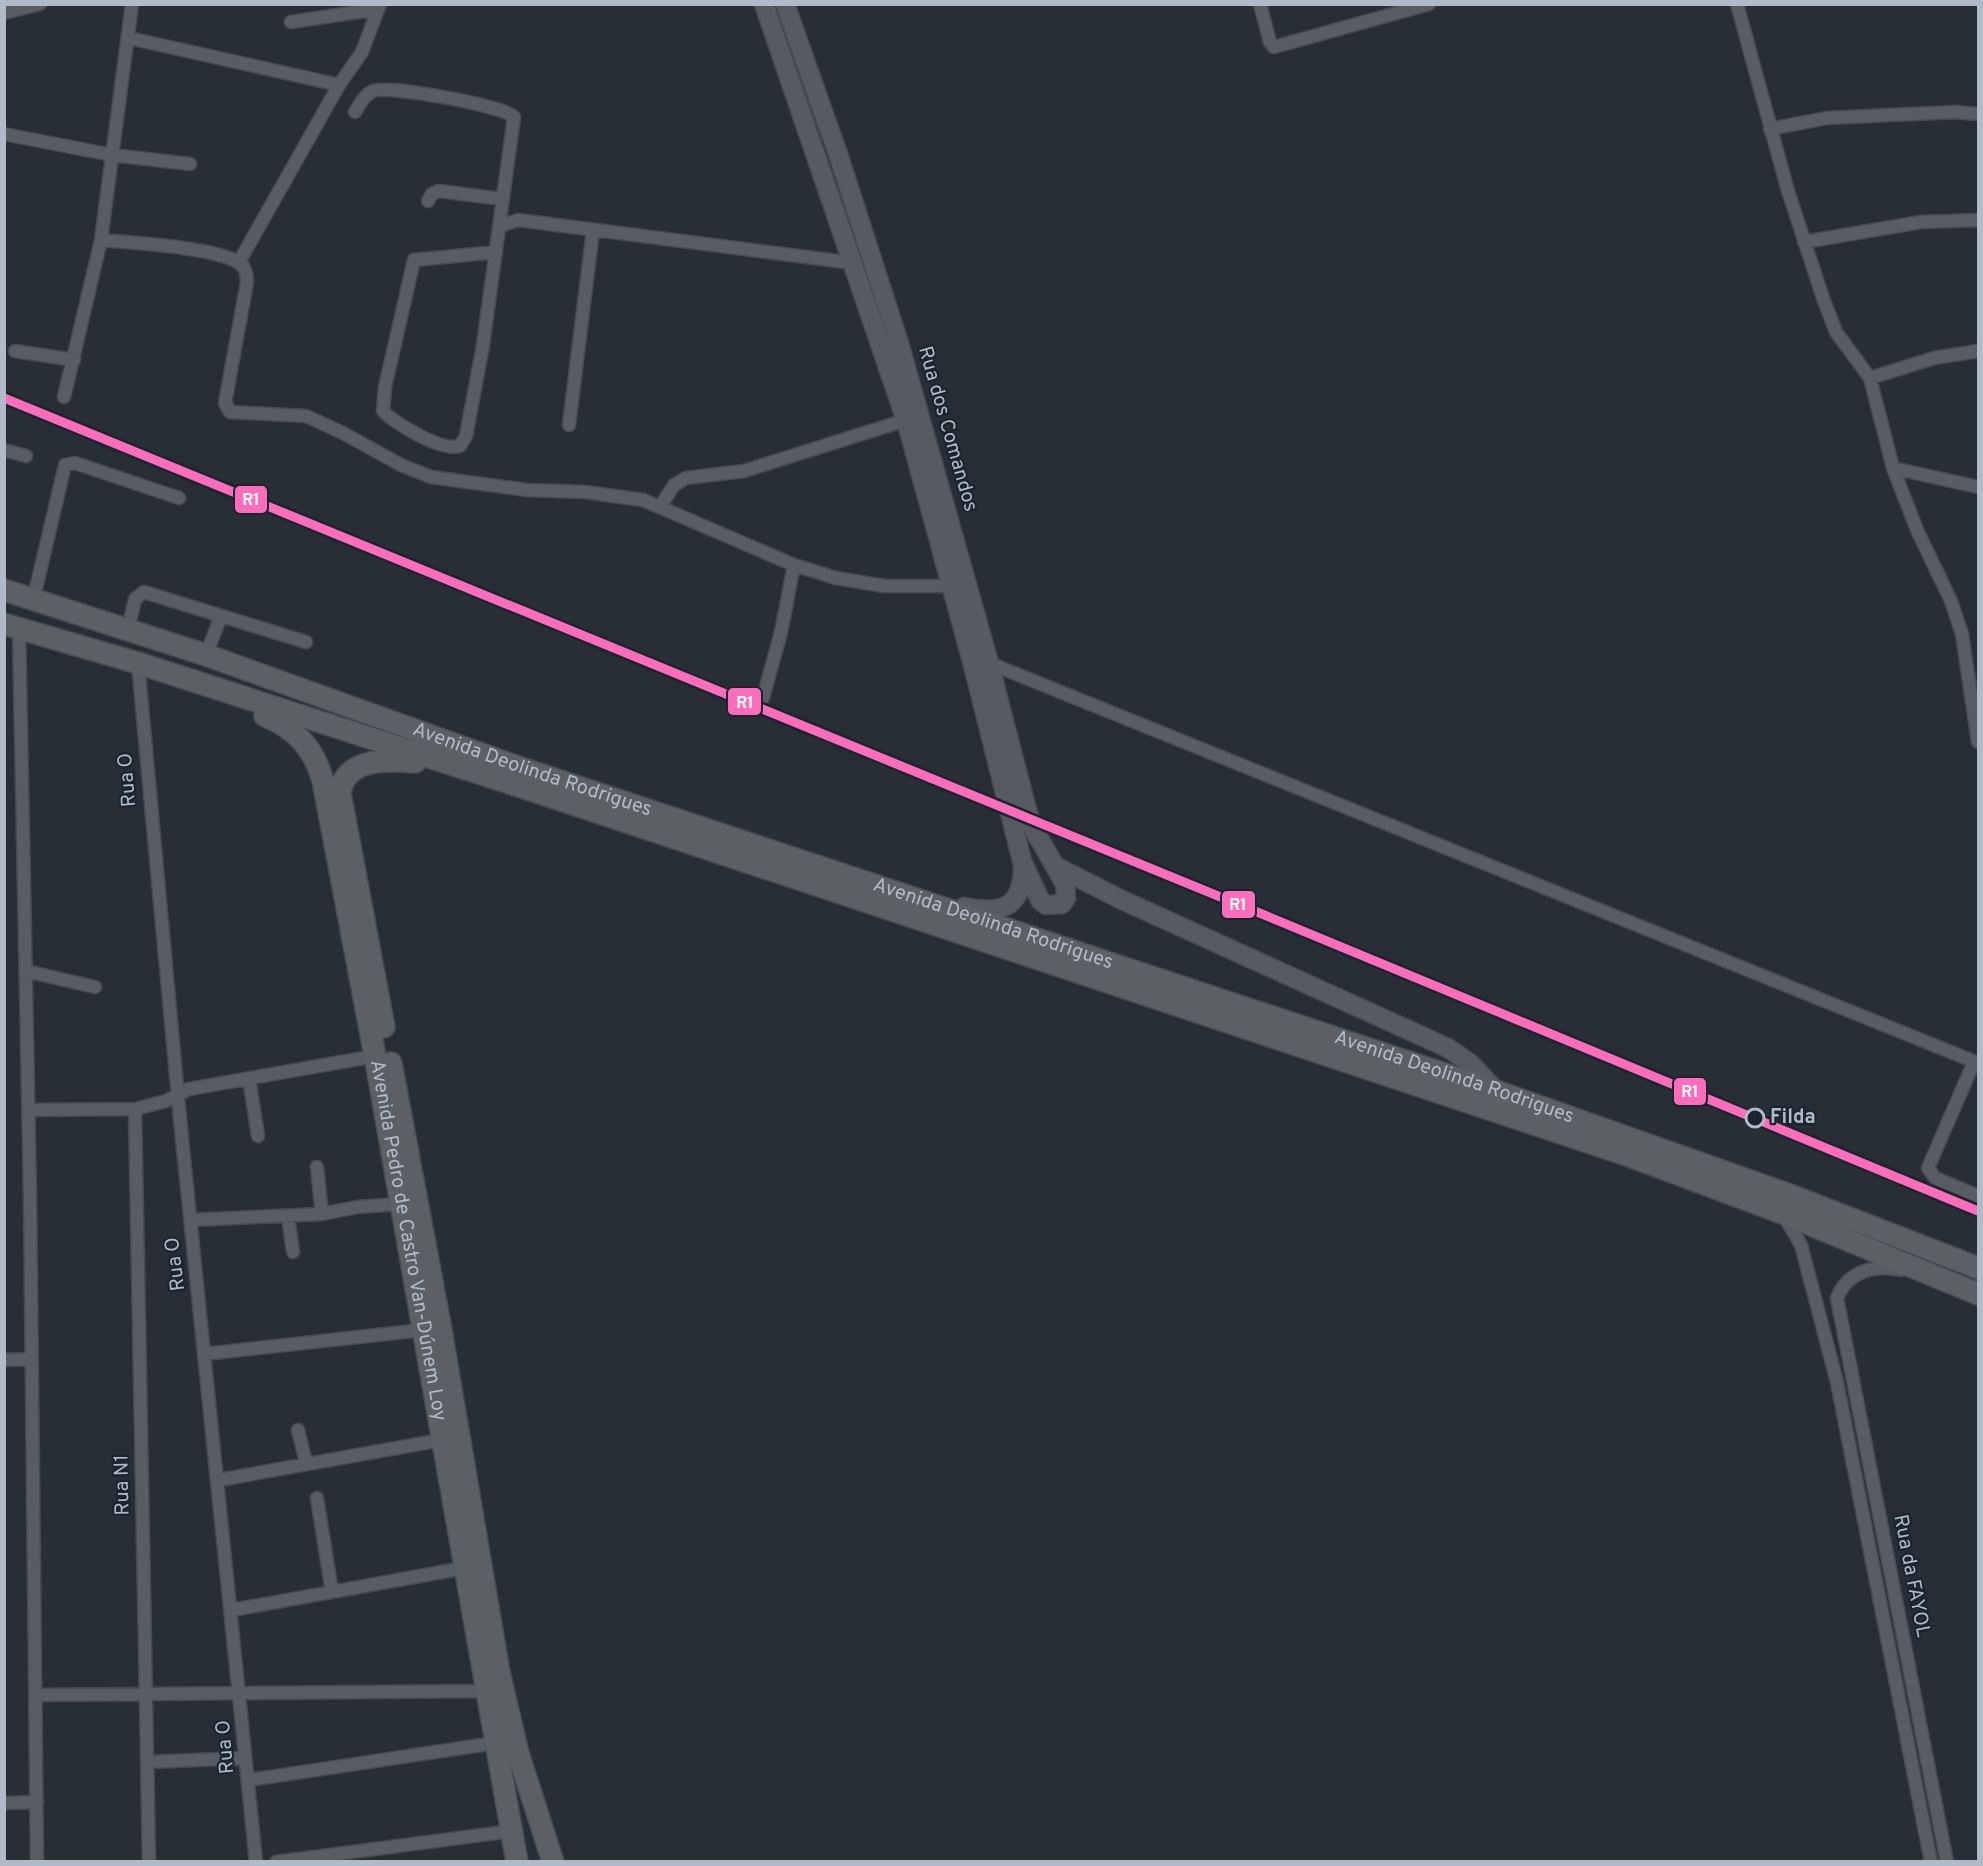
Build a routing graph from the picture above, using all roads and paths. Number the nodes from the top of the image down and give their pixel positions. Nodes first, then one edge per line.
1 (39, 4) edge
2 (132, 4) edge
3 (764, 4) edge
4 (784, 4) edge
5 (1260, 4) edge
6 (1429, 4) edge
7 (1737, 4) edge
8 (379, 7) edge
9 (4, 13) edge
10 (291, 22) dead end
11 (129, 38) junction
12 (339, 85) junction
13 (355, 112) dead end
14 (1978, 114) edge
15 (1770, 129) junction
16 (4, 134) edge
17 (112, 155) junction
18 (189, 164) dead end
19 (428, 201) dead end
20 (502, 204) junction
21 (518, 220) junction
22 (1978, 220) edge
23 (500, 226) junction
24 (593, 230) junction
25 (101, 240) junction
26 (1804, 242) junction
27 (496, 252) junction
28 (239, 262) junction
29 (854, 263) junction
30 (15, 351) dead end
31 (1978, 351) edge
32 (74, 360) junction
33 (1870, 378) junction
34 (64, 397) dead end
35 (906, 420) junction
36 (569, 425) dead end
37 (4, 450) edge
38 (26, 456) dead end
39 (1893, 468) junction
40 (1978, 487) edge
41 (179, 498) dead end
42 (660, 507) junction
43 (794, 565) junction
44 (951, 586) junction
45 (4, 590) edge
46 (33, 601) junction
47 (221, 616) junction
48 (12, 626) edge
49 (128, 630) junction
50 (306, 642) dead end
51 (206, 656) junction
52 (138, 663) junction
53 (989, 663) junction
54 (200, 685) junction
55 (763, 698) dead end
56 (1978, 742) edge
57 (448, 764) junction
58 (1023, 861) junction
59 (1057, 867) junction
60 (906, 894) junction
61 (26, 971) junction
62 (95, 987) dead end
63 (375, 1056) junction
64 (1977, 1063) edge
65 (249, 1078) junction
66 (1496, 1091) junction
67 (178, 1094) junction
68 (135, 1109) junction
69 (29, 1110) junction
70 (258, 1136) dead end
71 (317, 1167) dead end
72 (1978, 1196) edge
73 (400, 1204) junction
74 (1782, 1213) junction
75 (322, 1214) junction
76 (288, 1216) junction
77 (191, 1220) junction
78 (293, 1252) dead end
79 (1978, 1268) edge
80 (1971, 1290) edge
81 (422, 1330) junction
82 (204, 1353) junction
83 (31, 1359) junction
84 (4, 1360) edge
85 (298, 1430) dead end
86 (441, 1440) junction
87 (306, 1463) junction
88 (219, 1480) junction
89 (317, 1498) dead end
90 (464, 1568) junction
91 (332, 1592) junction
92 (232, 1610) junction
93 (486, 1690) junction
94 (144, 1694) junction
95 (36, 1695) junction
96 (241, 1695) junction
97 (495, 1743) junction
98 (245, 1758) junction
99 (147, 1762) junction
100 (249, 1780) junction
101 (38, 1802) junction
102 (4, 1803) edge
103 (512, 1831) junction
104 (37, 1862) edge
105 (148, 1862) edge
106 (256, 1862) edge
107 (276, 1862) edge
108 (518, 1862) edge
109 (553, 1862) edge
110 (1930, 1862) edge
111 (1947, 1862) edge

1 - 9 street
2 - 11 street
3 - 29 main road, Rua dos Comandos
4 - 53 main road, Rua dos Comandos
5 - 6 street
7 - 15 street
8 - 10 street
8 - 12 street
11 - 12 street
11 - 17 street
12 - 28 street
13 - 20 street
14 - 15 street
15 - 26 street
16 - 17 street
17 - 18 street
17 - 25 street
19 - 20 street
20 - 21 street
20 - 23 street
21 - 23 street
21 - 24 street
22 - 26 street
23 - 27 street
24 - 29 street
24 - 36 street
25 - 28 street
25 - 32 street
26 - 33 street
27 - 27 street
28 - 42 street
29 - 35 main road, Rua dos Comandos
30 - 32 street
31 - 33 street
32 - 34 street
33 - 39 street
35 - 42 street
35 - 44 main road, Rua dos Comandos
37 - 38 street
39 - 40 street
39 - 56 street
41 - 46 street
42 - 43 street
43 - 44 street
43 - 55 street
44 - 58 main road, Rua dos Comandos
45 - 46 highway, Avenida Deolinda Rodrigues
46 - 49 highway, Avenida Deolinda Rodrigues
47 - 49 street
47 - 50 street
47 - 51 street
48 - 52 highway, Avenida Deolinda Rodrigues
48 - 61 street
49 - 51 highway, Avenida Deolinda Rodrigues
51 - 60 highway, Avenida Deolinda Rodrigues
52 - 54 highway, Avenida Deolinda Rodrigues
52 - 67 street, Rua O
53 - 59 main road, Rua dos Comandos
53 - 64 street
54 - 57 highway, Avenida Deolinda Rodrigues
54 - 63 highway, Avenida Pedro de Castro Van-Dúnem Loy
57 - 74 highway, Avenida Deolinda Rodrigues
57 - 109 highway, Avenida Pedro de Castro Van-Dúnem Loy
58 - 59 main road, Rua dos Comandos
58 - 60 main road
59 - 66 main road
60 - 66 highway, Avenida Deolinda Rodrigues
61 - 62 street
61 - 69 street
63 - 65 street
63 - 73 highway, Avenida Pedro de Castro Van-Dúnem Loy
64 - 72 street
65 - 67 street
65 - 70 street
66 - 79 highway, Avenida Deolinda Rodrigues
67 - 68 street
67 - 77 street, Rua O
68 - 69 street
68 - 94 street, Rua N1
69 - 83 street
71 - 75 street
73 - 75 street
73 - 81 highway, Avenida Pedro de Castro Van-Dúnem Loy
74 - 80 highway, Avenida Deolinda Rodrigues
74 - 110 street, Rua da FAYOL
75 - 76 street
76 - 77 street
76 - 78 street
77 - 82 street, Rua O
80 - 111 street, Rua da FAYOL
81 - 82 street
81 - 86 highway, Avenida Pedro de Castro Van-Dúnem Loy
82 - 88 street, Rua O
83 - 84 street
83 - 95 street
85 - 87 street
86 - 87 street
86 - 90 highway, Avenida Pedro de Castro Van-Dúnem Loy
87 - 88 street
88 - 92 street, Rua O
89 - 91 street
90 - 91 street
90 - 93 highway, Avenida Pedro de Castro Van-Dúnem Loy
91 - 92 street
92 - 96 street, Rua O
93 - 96 street
93 - 97 highway, Avenida Pedro de Castro Van-Dúnem Loy
94 - 95 street
94 - 96 street
94 - 99 street, Rua N1
95 - 101 street
96 - 98 street, Rua O
97 - 100 street
97 - 103 highway, Avenida Pedro de Castro Van-Dúnem Loy
98 - 99 street
98 - 100 street, Rua O
99 - 105 street, Rua N1
100 - 106 street, Rua O
101 - 102 street
101 - 104 street
103 - 107 street
103 - 108 highway, Avenida Pedro de Castro Van-Dúnem Loy

